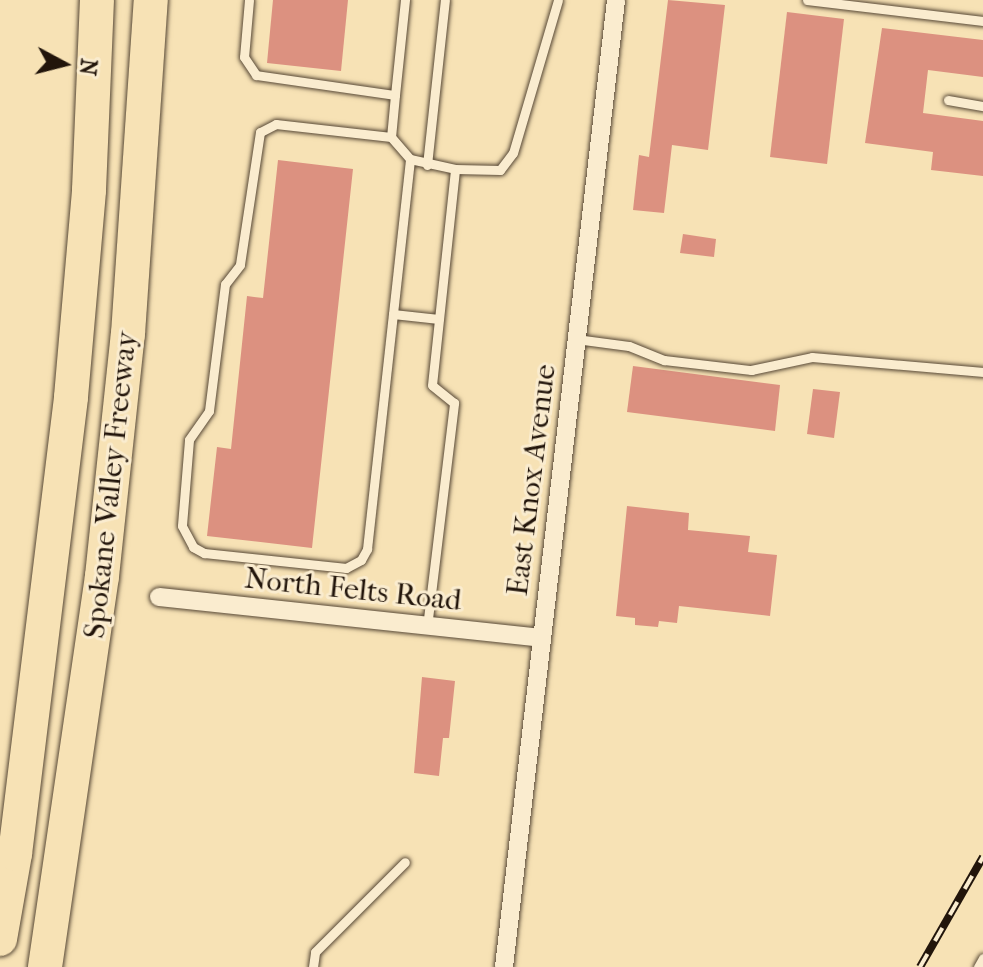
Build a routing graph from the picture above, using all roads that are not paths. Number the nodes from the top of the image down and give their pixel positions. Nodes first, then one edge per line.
1 (97, 0) edge
2 (151, 0) edge
3 (249, 0) edge
4 (405, 0) edge
5 (445, 0) edge
6 (558, 0) edge
7 (616, 0) edge
8 (807, 0) edge
9 (983, 21) edge
10 (395, 95) junction
11 (948, 100) dead end
12 (983, 106) edge
13 (391, 137) junction
14 (410, 159) junction
15 (427, 165) junction
16 (455, 169) junction
17 (393, 314) junction
18 (439, 319) junction
19 (576, 339) junction
20 (983, 372) edge
21 (159, 597) dead end
22 (427, 627) junction
23 (542, 638) junction
24 (405, 862) dead end
25 (0, 939) edge
26 (983, 958) edge
27 (45, 967) edge
28 (313, 967) edge
29 (504, 967) edge
30 (978, 967) edge

1 - 25 highway, Spokane Valley Freeway
2 - 27 highway, Spokane Valley Freeway
3 - 10 lane
4 - 10 lane
5 - 15 lane
6 - 16 lane
7 - 19 street, East Knox Avenue
8 - 9 lane
10 - 13 lane
11 - 12 lane
13 - 14 lane
13 - 17 lane
14 - 15 lane
14 - 17 lane
15 - 16 lane
16 - 18 lane
17 - 18 lane
18 - 22 lane
19 - 20 lane
19 - 23 street, East Knox Avenue
21 - 22 street, North Felts Road
22 - 23 street, North Felts Road
23 - 29 street, East Knox Avenue
24 - 28 lane
26 - 30 lane

